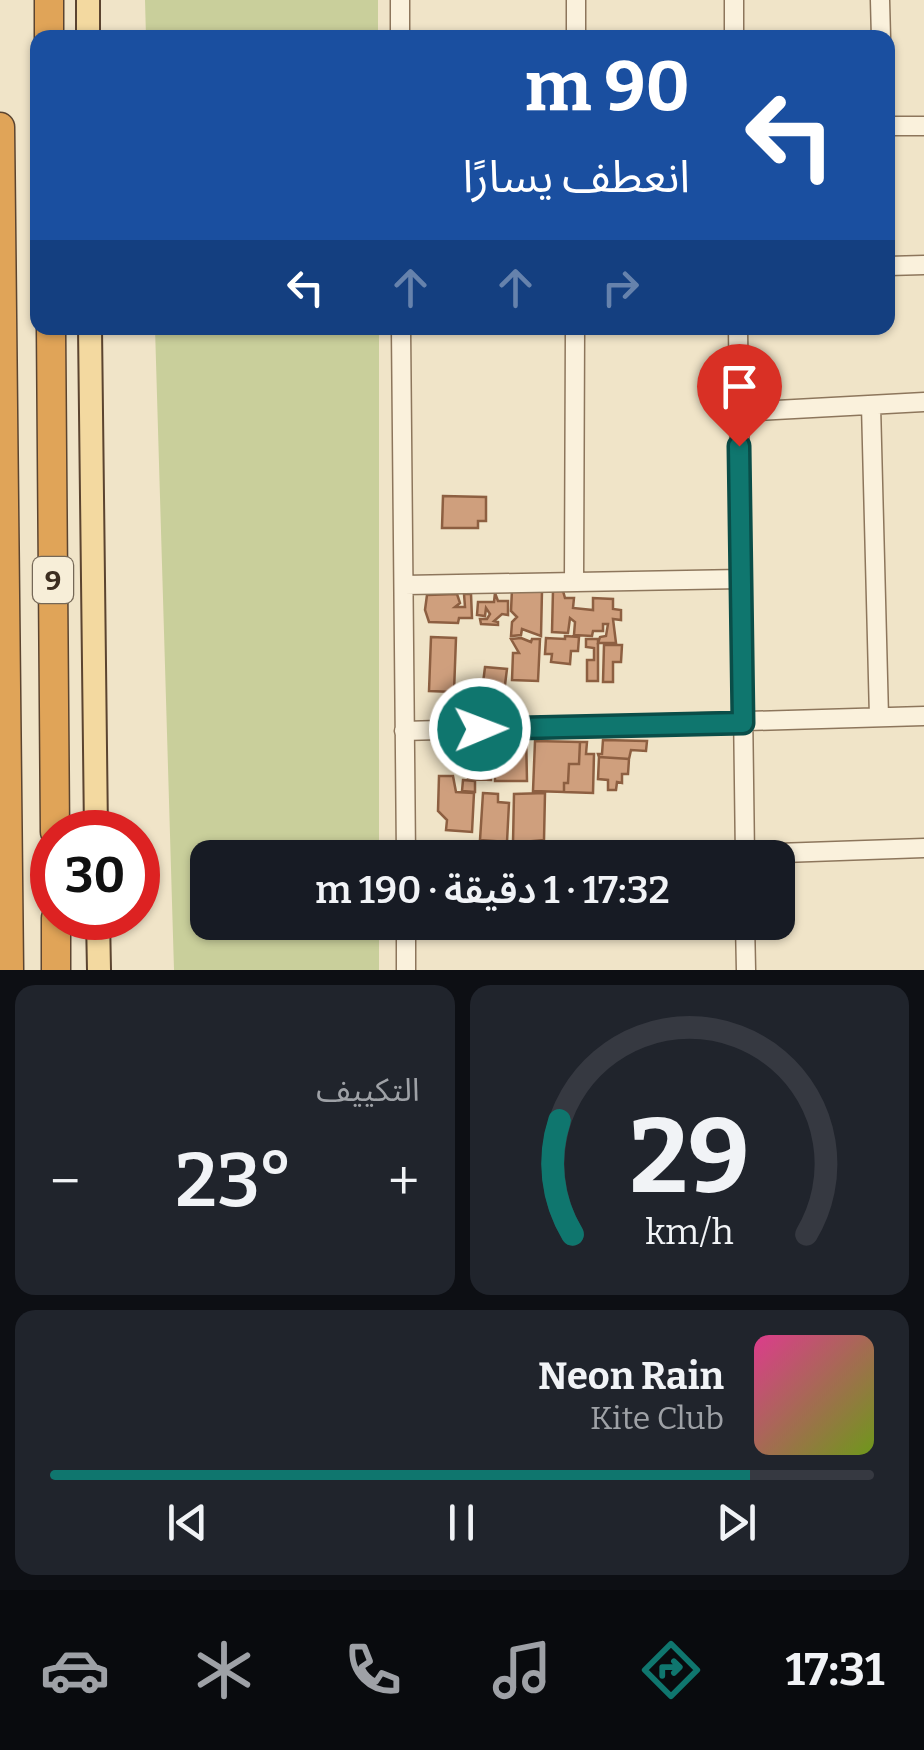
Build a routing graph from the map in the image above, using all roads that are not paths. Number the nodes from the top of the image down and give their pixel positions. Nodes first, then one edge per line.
1 (49, 0) edge
2 (88, 0) edge
3 (400, 0) edge
4 (576, 0) edge
5 (734, 0) edge
6 (880, 0) edge
7 (49, 30) edge
8 (88, 30) edge
9 (400, 30) edge
10 (576, 30) edge
11 (734, 30) edge
12 (880, 30) edge
13 (895, 126) edge
14 (924, 126) edge
15 (0, 127) edge
16 (924, 265) edge
17 (895, 266) edge
18 (51, 335) edge
19 (90, 335) edge
20 (401, 335) edge
21 (575, 335) edge
22 (738, 335) edge
23 (924, 402) edge
24 (872, 405) junction
25 (739, 412) junction
26 (741, 579) junction
27 (574, 582) junction
28 (404, 585) junction
29 (924, 716) edge
30 (879, 718) junction
31 (743, 723) junction
32 (404, 731) junction
33 (55, 810) edge
34 (96, 810) edge
35 (406, 840) edge
36 (744, 840) edge
37 (924, 848) edge
38 (795, 854) edge
39 (56, 940) edge
40 (98, 940) edge
41 (406, 940) edge
42 (745, 940) edge
43 (9, 970) edge
44 (56, 970) edge
45 (99, 970) edge
46 (406, 970) edge
47 (746, 970) edge

1 - 7 highway
2 - 8 main road
3 - 9 street
4 - 10 street
5 - 11 street
6 - 12 street
13 - 14 street
15 - 43 highway, 9
16 - 17 street
18 - 33 highway, 9
19 - 34 main road
20 - 28 street
21 - 27 street
22 - 25 street
23 - 24 street
24 - 25 street
24 - 30 street
25 - 26 street
26 - 27 street
26 - 31 street
27 - 28 street
28 - 32 street
29 - 30 street
30 - 31 street
31 - 32 street
31 - 36 street
32 - 35 street
37 - 38 street
39 - 44 highway
40 - 45 main road
41 - 46 street
42 - 47 street

